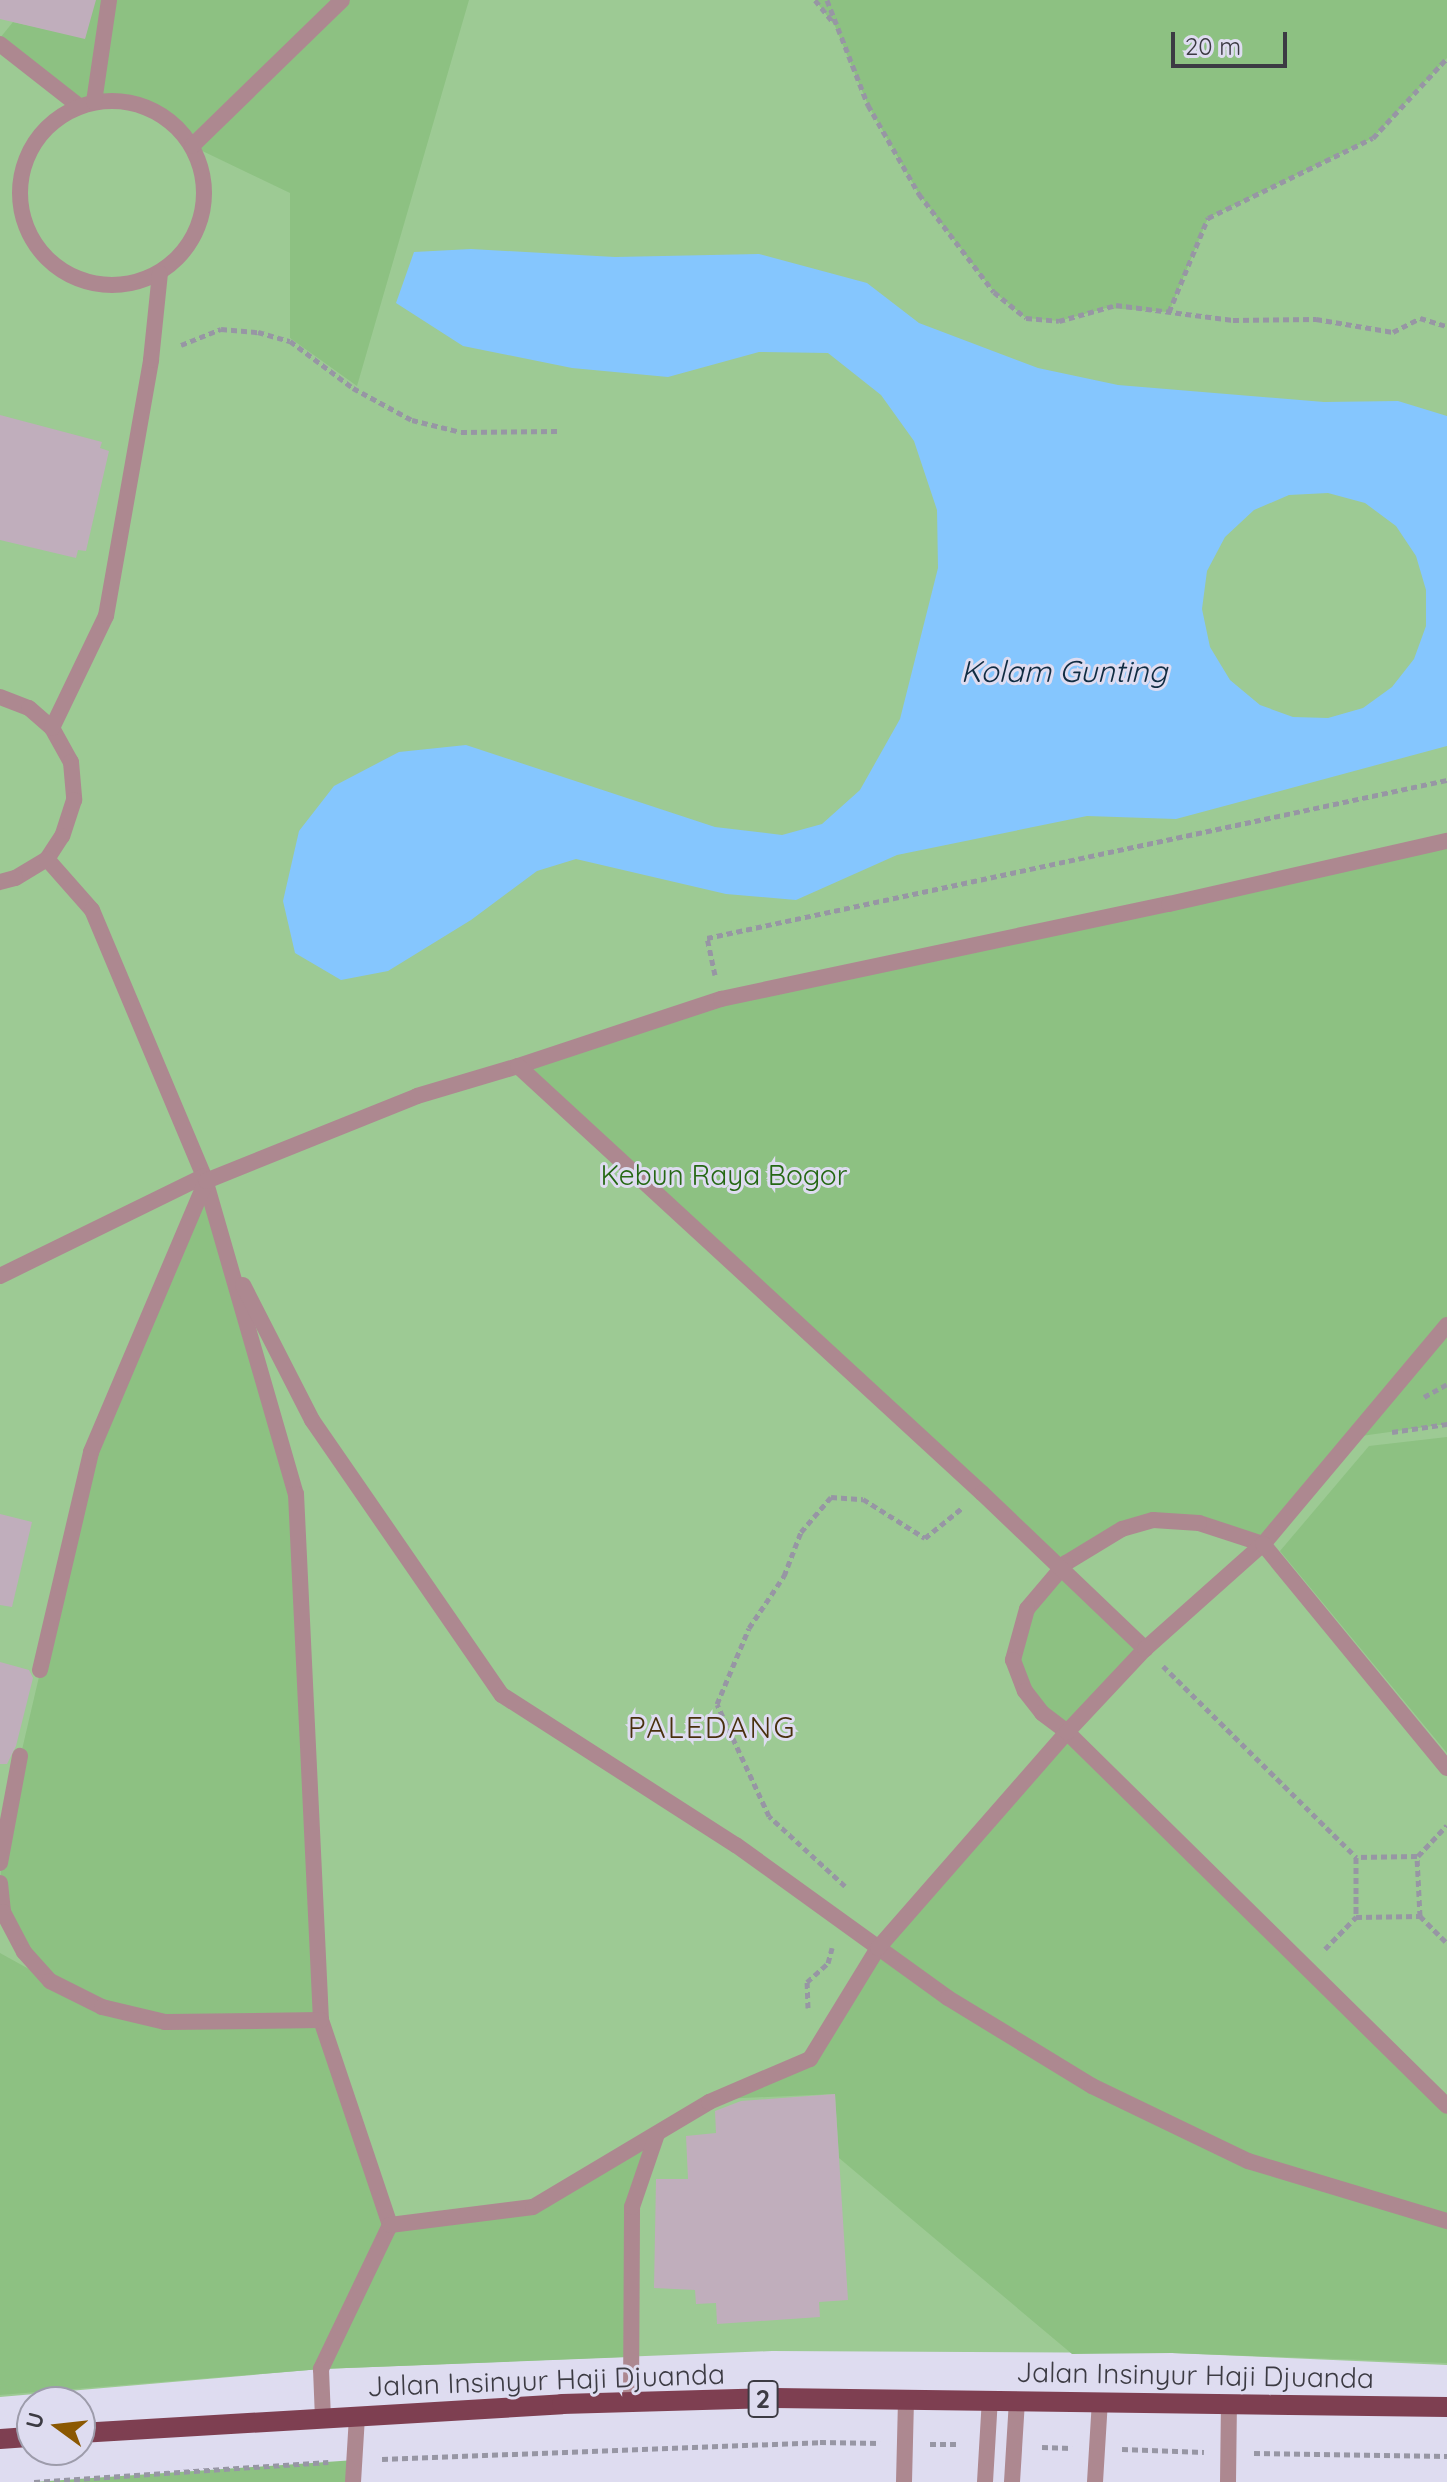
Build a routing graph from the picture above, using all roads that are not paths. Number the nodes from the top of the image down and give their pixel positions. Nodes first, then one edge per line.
1 (109, 0) edge
2 (342, 0) edge
3 (0, 44) edge
4 (87, 104) junction
5 (192, 146) junction
6 (160, 273) junction
7 (0, 697) edge
8 (52, 728) junction
9 (1447, 841) edge
10 (47, 859) junction
11 (0, 882) edge
12 (518, 1066) junction
13 (205, 1179) junction
14 (226, 1252) junction
15 (0, 1276) edge
16 (1447, 1325) edge
17 (1263, 1544) junction
18 (1061, 1570) junction
19 (1145, 1649) junction
20 (40, 1670) dead end
21 (1067, 1732) junction
22 (20, 1756) dead end
23 (1447, 1768) edge
24 (0, 1863) edge
25 (0, 1883) edge
26 (878, 1948) junction
27 (321, 2020) junction
28 (1447, 2106) edge
29 (657, 2134) junction
30 (1447, 2221) edge
31 (390, 2225) junction
32 (906, 2399) junction
33 (990, 2399) junction
34 (1017, 2401) junction
35 (1100, 2401) junction
36 (631, 2404) junction
37 (1229, 2404) junction
38 (1447, 2407) edge
39 (357, 2416) junction
40 (323, 2418) junction
41 (96, 2432) edge
42 (353, 2482) edge
43 (904, 2482) edge
44 (985, 2482) edge
45 (1012, 2482) edge
46 (1095, 2482) edge
47 (1228, 2482) edge

1 - 4 street
2 - 5 street
3 - 4 street
4 - 5 street
4 - 6 street
5 - 6 street
6 - 8 street
7 - 8 street
8 - 10 street
9 - 12 street
10 - 11 street
10 - 13 street
12 - 13 street
12 - 18 street
13 - 14 street
13 - 15 street
13 - 20 street
14 - 26 street
14 - 27 street
16 - 17 street
17 - 18 street
17 - 19 street
17 - 23 street
18 - 19 street
18 - 21 street
19 - 21 street
21 - 26 street
21 - 28 street
22 - 24 street
25 - 27 street
26 - 29 street
26 - 30 street
27 - 31 street
29 - 31 street
29 - 36 street
31 - 40 street
32 - 33 main road, Jalan Insinyur Haji Djuanda / 2
32 - 36 main road, Jalan Insinyur Haji Djuanda / 2
32 - 43 street
33 - 34 main road, Jalan Insinyur Haji Djuanda / 2
33 - 44 street
34 - 35 main road, Jalan Insinyur Haji Djuanda / 2
34 - 45 street
35 - 37 main road, Jalan Insinyur Haji Djuanda / 2
35 - 46 street
36 - 39 main road, Jalan Insinyur Haji Djuanda / 2
37 - 38 main road, Jalan Insinyur Haji Djuanda / 2
37 - 47 street
39 - 40 main road, Jalan Insinyur Haji Djuanda / 2
39 - 42 street
40 - 41 main road, Jalan Insinyur Haji Djuanda / 2

